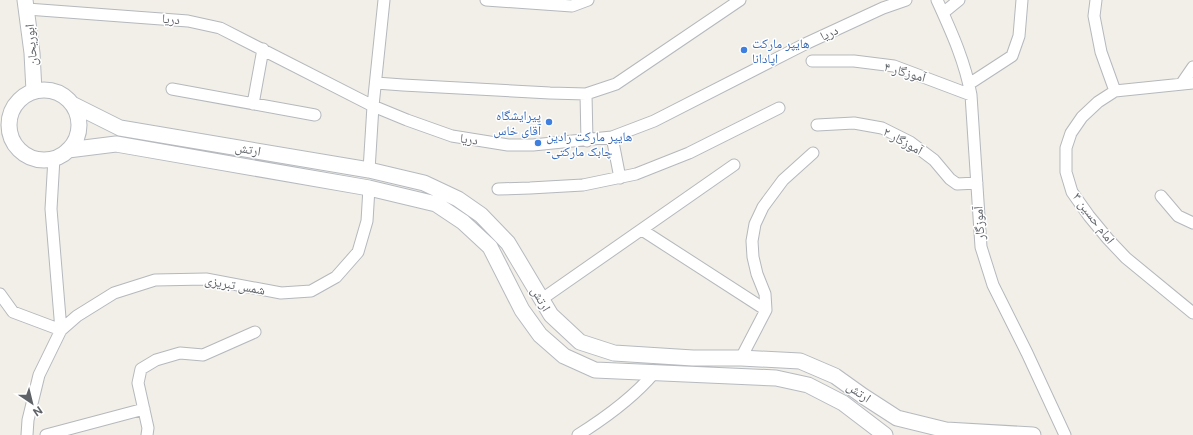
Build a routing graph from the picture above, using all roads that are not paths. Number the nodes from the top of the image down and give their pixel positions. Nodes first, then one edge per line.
1 (384, 0) edge
2 (486, 0) edge
3 (588, 0) edge
4 (740, 0) edge
5 (906, 0) edge
6 (937, 0) edge
7 (959, 0) edge
8 (1022, 0) edge
9 (1096, 0) edge
10 (26, 4) edge
11 (943, 13) junction
12 (263, 49) junction
13 (812, 61) dead end
14 (1193, 67) edge
15 (376, 83) junction
16 (1187, 83) edge
17 (172, 89) dead end
18 (970, 90) junction
19 (34, 91) junction
20 (1114, 91) junction
21 (586, 94) junction
22 (72, 104) junction
23 (253, 104) junction
24 (373, 106) junction
25 (779, 108) dead end
26 (315, 115) dead end
27 (817, 125) dead end
28 (612, 137) junction
29 (587, 141) junction
30 (68, 150) junction
31 (813, 154) dead end
32 (54, 158) junction
33 (734, 165) dead end
34 (369, 170) junction
35 (620, 178) junction
36 (977, 183) junction
37 (369, 188) junction
38 (498, 189) dead end
39 (1161, 196) dead end
40 (1193, 223) edge
41 (642, 230) junction
42 (0, 294) edge
43 (542, 300) junction
44 (766, 310) junction
45 (1193, 313) edge
46 (61, 330) junction
47 (255, 332) dead end
48 (741, 358) junction
49 (654, 373) junction
50 (144, 409) junction
51 (871, 430) edge
52 (28, 435) edge
53 (46, 435) edge
54 (147, 435) edge
55 (578, 435) edge
56 (885, 435) edge
57 (1033, 435) edge
58 (1065, 435) edge

1 - 15 street
2 - 3 street
4 - 21 street
5 - 28 street, دریا
6 - 11 street, آموزگار
7 - 11 street
8 - 18 street
9 - 20 street
10 - 12 street, دریا
10 - 19 main road, ابوریحان
11 - 18 street, آموزگار
12 - 23 street
12 - 24 street, دریا
13 - 18 street, آموزگار ۴
14 - 16 street
15 - 21 street
15 - 24 street
16 - 20 street, امام حسین ۳
17 - 23 street
18 - 36 street, آموزگار
19 - 22 main road
19 - 32 main road
20 - 45 street, امام حسین ۳
21 - 29 street
22 - 30 main road
22 - 34 main road, ارتش
23 - 26 street
24 - 29 street, دریا
24 - 34 street
25 - 35 street
27 - 36 street, آموزگار ۲
28 - 29 street, دریا
28 - 35 street
30 - 32 main road
30 - 37 main road, ارتش
31 - 44 street
32 - 46 street
33 - 41 street
34 - 43 main road, ارتش
35 - 38 street
36 - 58 street, آموزگار
37 - 46 street, شمس تبریزی
37 - 49 main road, ارتش
39 - 40 street
41 - 43 street
41 - 44 street
42 - 46 street
43 - 48 main road, ارتش
44 - 48 street
46 - 52 street, شمس تبریزی
47 - 50 street
48 - 57 main road, ارتش
49 - 51 main road, ارتش
49 - 55 street
50 - 53 street
50 - 54 street
51 - 56 main road, ارتش

